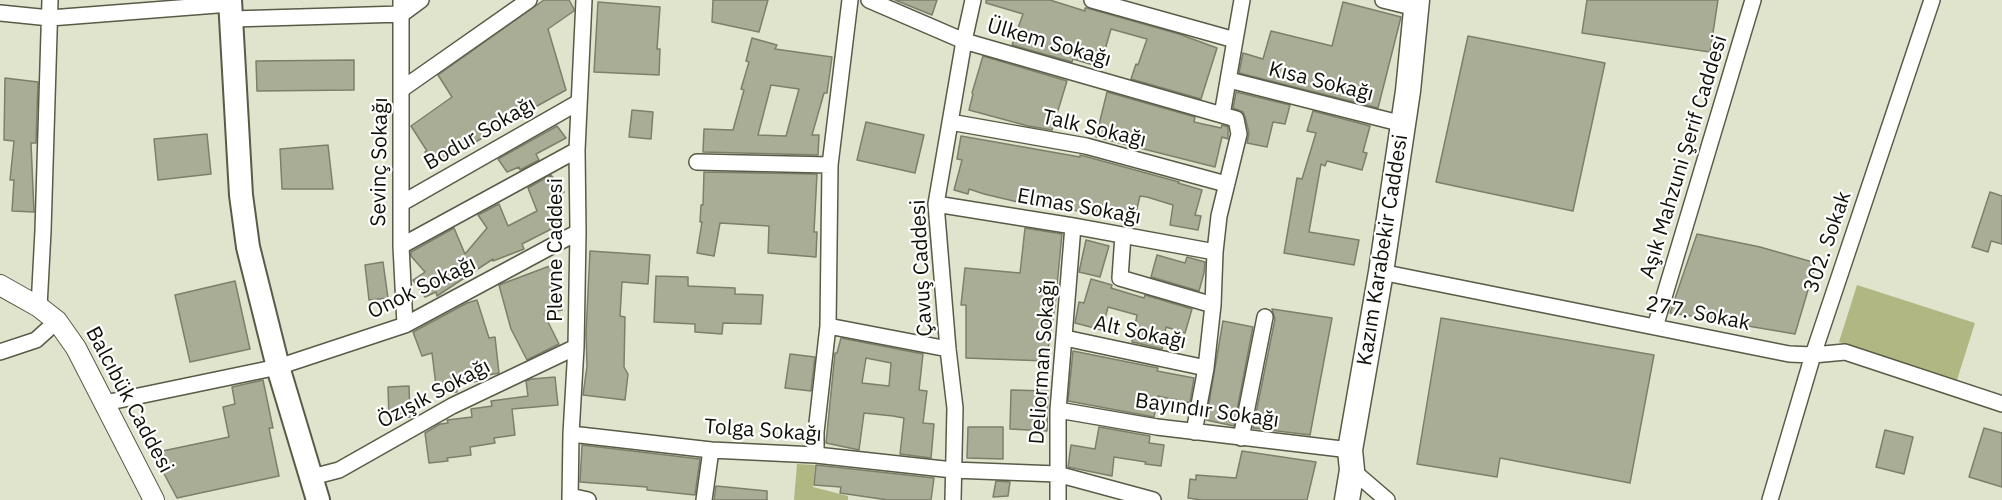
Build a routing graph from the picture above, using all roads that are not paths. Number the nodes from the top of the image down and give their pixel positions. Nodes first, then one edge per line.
1 (50, 0) edge
2 (421, 0) edge
3 (529, 0) edge
4 (584, 0) edge
5 (850, 0) edge
6 (869, 0) edge
7 (973, 0) edge
8 (1092, 0) edge
9 (1242, 0) edge
10 (1383, 0) edge
11 (1753, 0) edge
12 (1932, 0) edge
13 (1417, 4) edge
14 (401, 7) edge
15 (231, 8) edge
16 (0, 14) edge
17 (50, 18) junction
18 (1235, 40) junction
19 (964, 41) junction
20 (1229, 80) junction
21 (402, 89) junction
22 (579, 102) junction
23 (1222, 115) junction
24 (950, 122) junction
25 (1403, 124) junction
26 (577, 150) junction
27 (697, 162) dead end
28 (830, 165) junction
29 (1226, 184) junction
30 (402, 203) junction
31 (936, 204) junction
32 (1073, 226) junction
33 (578, 232) junction
34 (1123, 235) junction
35 (400, 246) junction
36 (1215, 252) junction
37 (1381, 272) junction
38 (0, 285) edge
39 (1213, 305) junction
40 (39, 307) junction
41 (1265, 317) dead end
42 (57, 321) junction
43 (405, 325) junction
44 (828, 326) junction
45 (1655, 327) junction
46 (1065, 339) junction
47 (576, 347) junction
48 (948, 349) junction
49 (0, 352) edge
50 (1813, 355) junction
51 (278, 367) junction
52 (1206, 368) junction
53 (105, 403) junction
54 (2002, 404) edge
55 (1058, 410) junction
56 (1194, 432) junction
57 (571, 434) junction
58 (1241, 438) junction
59 (711, 450) junction
60 (816, 455) junction
61 (1351, 460) junction
62 (953, 470) junction
63 (1057, 474) junction
64 (312, 477) junction
65 (570, 498) edge
66 (154, 500) edge
67 (318, 500) edge
68 (588, 500) edge
69 (704, 500) edge
70 (953, 500) edge
71 (1058, 500) edge
72 (1153, 500) edge
73 (1347, 500) edge
74 (1387, 500) edge
75 (1770, 500) edge

1 - 17 street
2 - 14 street
3 - 21 street
4 - 22 street, Plevne Caddesi
5 - 28 street
6 - 19 street, Ülkem Sokağı
7 - 19 street, Çavuş Caddesi
8 - 18 street
9 - 18 street
10 - 13 street
11 - 45 street, Aşık Mahzuni Şerif Caddesi
12 - 50 street, 302. Sokak
13 - 25 main road, Kazım Karabekir Caddesi
14 - 15 street
14 - 21 street, Sevinç Sokağı
15 - 17 street
15 - 51 main road
16 - 17 street
17 - 40 street
18 - 20 street
19 - 23 street, Ülkem Sokağı
19 - 24 street, Çavuş Caddesi
20 - 23 street
20 - 25 street, Kısa Sokağı
21 - 30 street, Sevinç Sokağı
22 - 26 street, Plevne Caddesi
22 - 30 street, Bodur Sokağı
23 - 29 street
24 - 29 street, Talk Sokağı
24 - 31 street, Çavuş Caddesi
25 - 37 main road, Kazım Karabekir Caddesi
26 - 33 street, Plevne Caddesi
26 - 35 street
27 - 28 street
28 - 44 street
29 - 36 street
30 - 35 street, Sevinç Sokağı
31 - 32 street, Elmas Sokağı
31 - 48 street, Çavuş Caddesi
32 - 34 street, Elmas Sokağı
32 - 46 street, Deliorman Sokağı
33 - 43 street, Onok Sokağı
33 - 47 street, Plevne Caddesi
34 - 36 street, Elmas Sokağı
34 - 39 street
35 - 43 street, Sevinç Sokağı
36 - 39 street
37 - 45 street, 277. Sokak
37 - 61 main road, Kazım Karabekir Caddesi
38 - 40 street, Balcıbük Caddesi
39 - 52 street
40 - 42 street, Balcıbük Caddesi
41 - 58 street
42 - 49 street
42 - 53 street, Balcıbük Caddesi
43 - 51 street, Onok Sokağı
44 - 48 street
44 - 60 street
45 - 50 street, 277. Sokak
46 - 52 street, Alt Sokağı
46 - 55 street, Deliorman Sokağı
47 - 57 street, Plevne Caddesi
47 - 64 street, Özışık Sokağı
48 - 62 street, Çavuş Caddesi
50 - 54 street, 277. Sokak
50 - 75 street, 302. Sokak
51 - 53 street, Onok Sokağı
51 - 64 main road
52 - 56 street
53 - 66 street, Balcıbük Caddesi
55 - 56 street, Bayındır Sokağı
55 - 63 street, Deliorman Sokağı
56 - 58 street, Bayındır Sokağı
57 - 59 street, Tolga Sokağı
57 - 65 street, Plevne Caddesi
58 - 61 street, Bayındır Sokağı
59 - 60 street, Tolga Sokağı
59 - 69 street
60 - 62 street, Tolga Sokağı
61 - 73 main road, Kazım Karabekir Caddesi
61 - 74 street
62 - 63 street, Tolga Sokağı
62 - 70 street, Çavuş Caddesi
63 - 71 street, Deliorman Sokağı
63 - 72 street, Tolga Sokağı
64 - 67 main road
65 - 68 street

